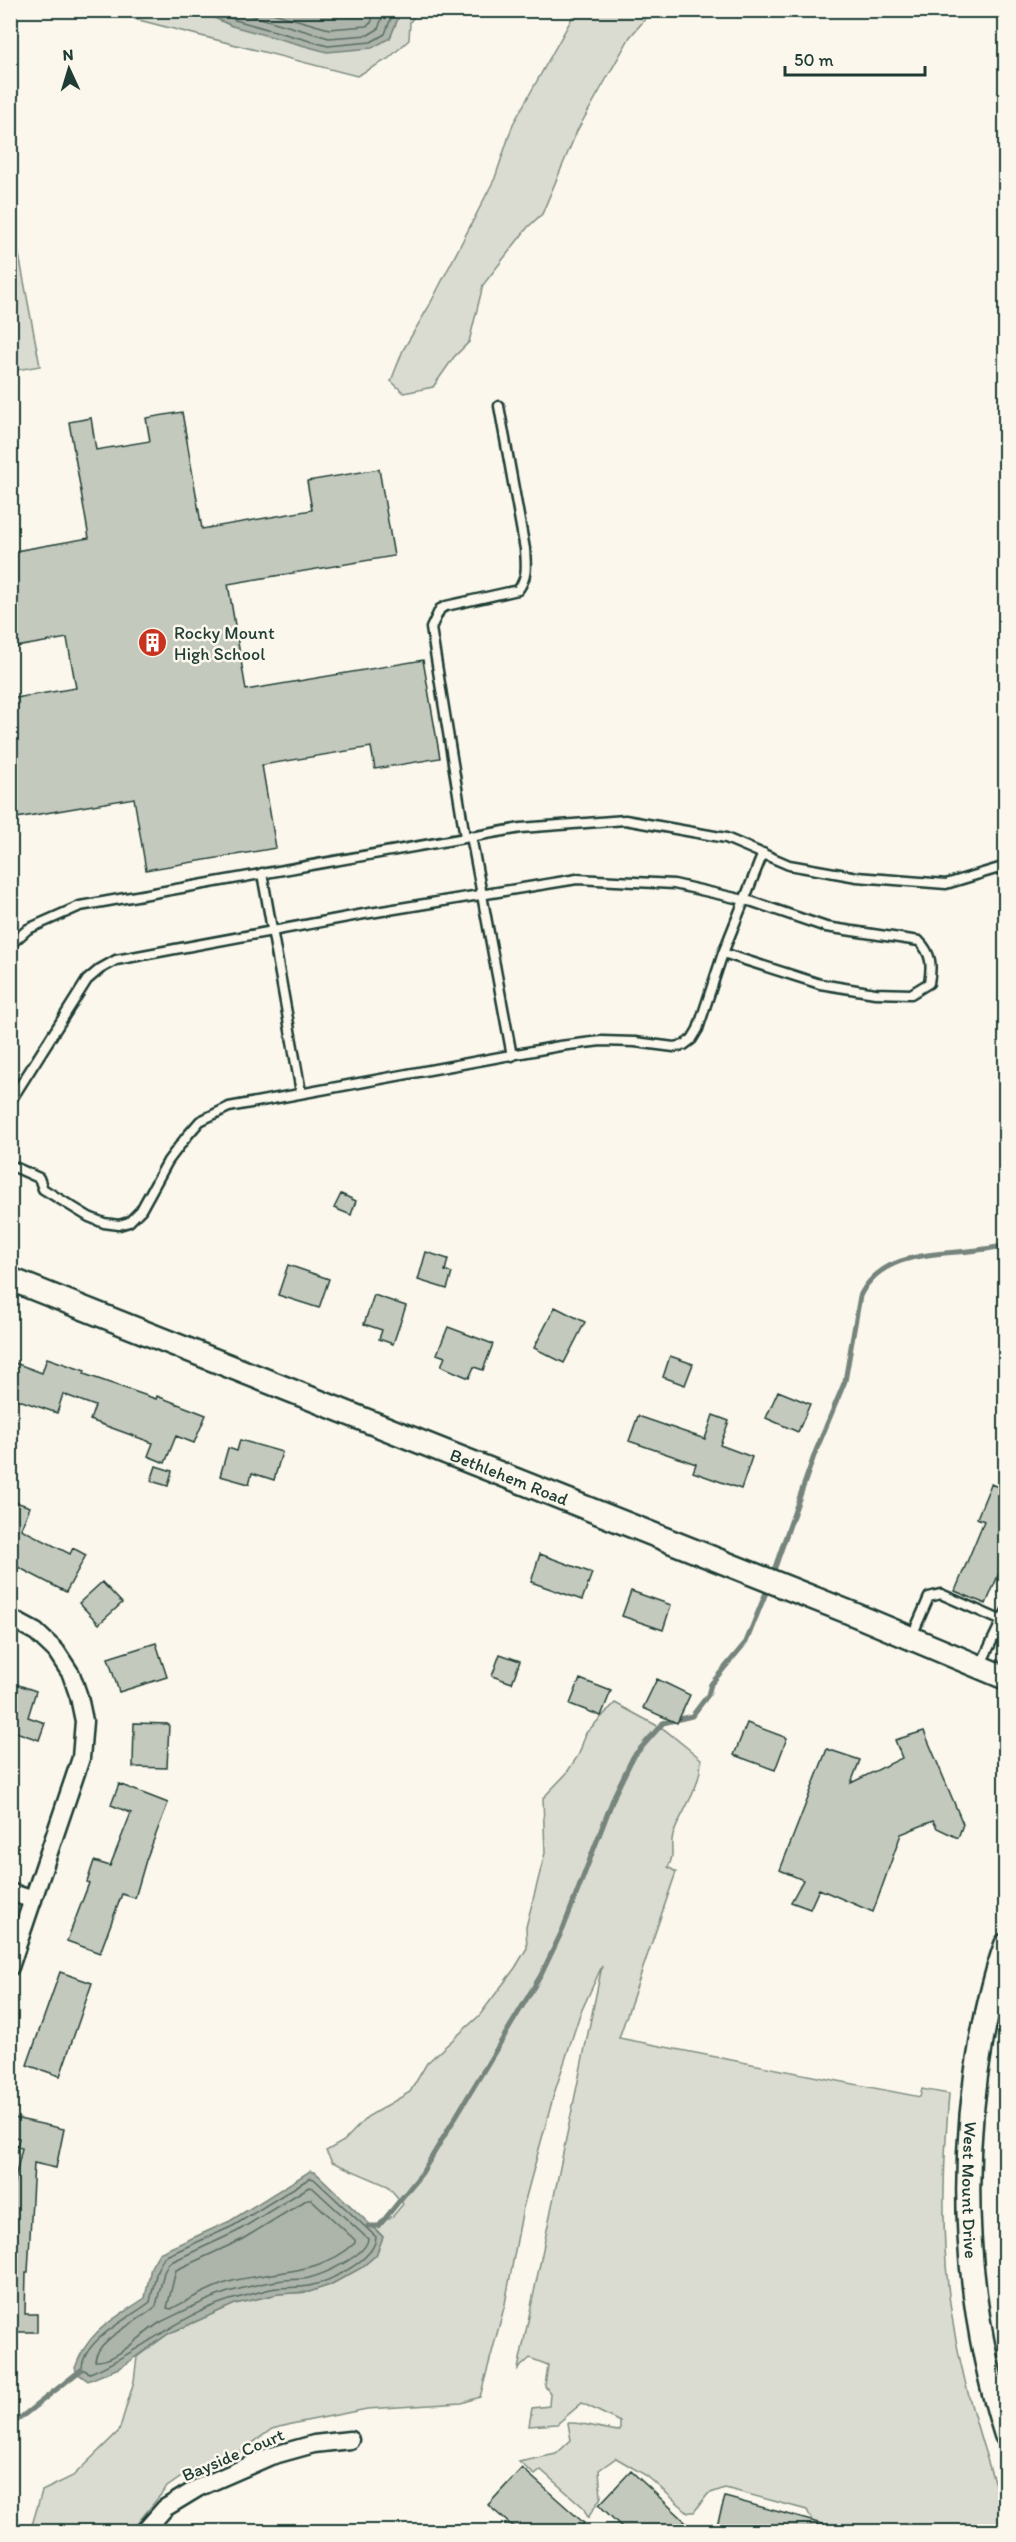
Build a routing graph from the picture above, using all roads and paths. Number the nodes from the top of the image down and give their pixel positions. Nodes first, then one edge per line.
1 (499, 406) dead end
2 (468, 837) junction
3 (763, 854) junction
4 (1005, 866) edge
5 (262, 873) junction
6 (481, 893) junction
7 (744, 901) junction
8 (271, 931) junction
9 (10, 945) edge
10 (723, 953) junction
11 (512, 1056) junction
12 (301, 1092) junction
13 (10, 1102) edge
14 (10, 1165) edge
15 (10, 1279) edge
16 (1003, 1616) edge
17 (10, 1618) edge
18 (911, 1638) junction
19 (979, 1667) junction
20 (1005, 1678) edge
21 (10, 1892) edge
22 (33, 1900) junction
23 (1005, 1945) edge
24 (10, 1967) edge
25 (1005, 2435) edge
26 (350, 2440) dead end
27 (144, 2532) edge

1 - 2 lane
2 - 3 lane
2 - 5 lane
2 - 6 lane
3 - 4 lane
3 - 7 lane
5 - 8 lane
5 - 9 lane
6 - 7 lane
6 - 8 lane
6 - 11 lane
7 - 10 lane
7 - 10 lane
8 - 12 lane
8 - 13 lane
10 - 11 lane
11 - 12 lane
12 - 14 lane
15 - 18 main road, Bethlehem Road
16 - 18 lane
16 - 19 lane
17 - 22 street
18 - 19 main road, Bethlehem Road
19 - 20 main road, Bethlehem Road
21 - 22 street
22 - 24 street
23 - 25 main road, West Mount Drive
26 - 27 street, Bayside Court

